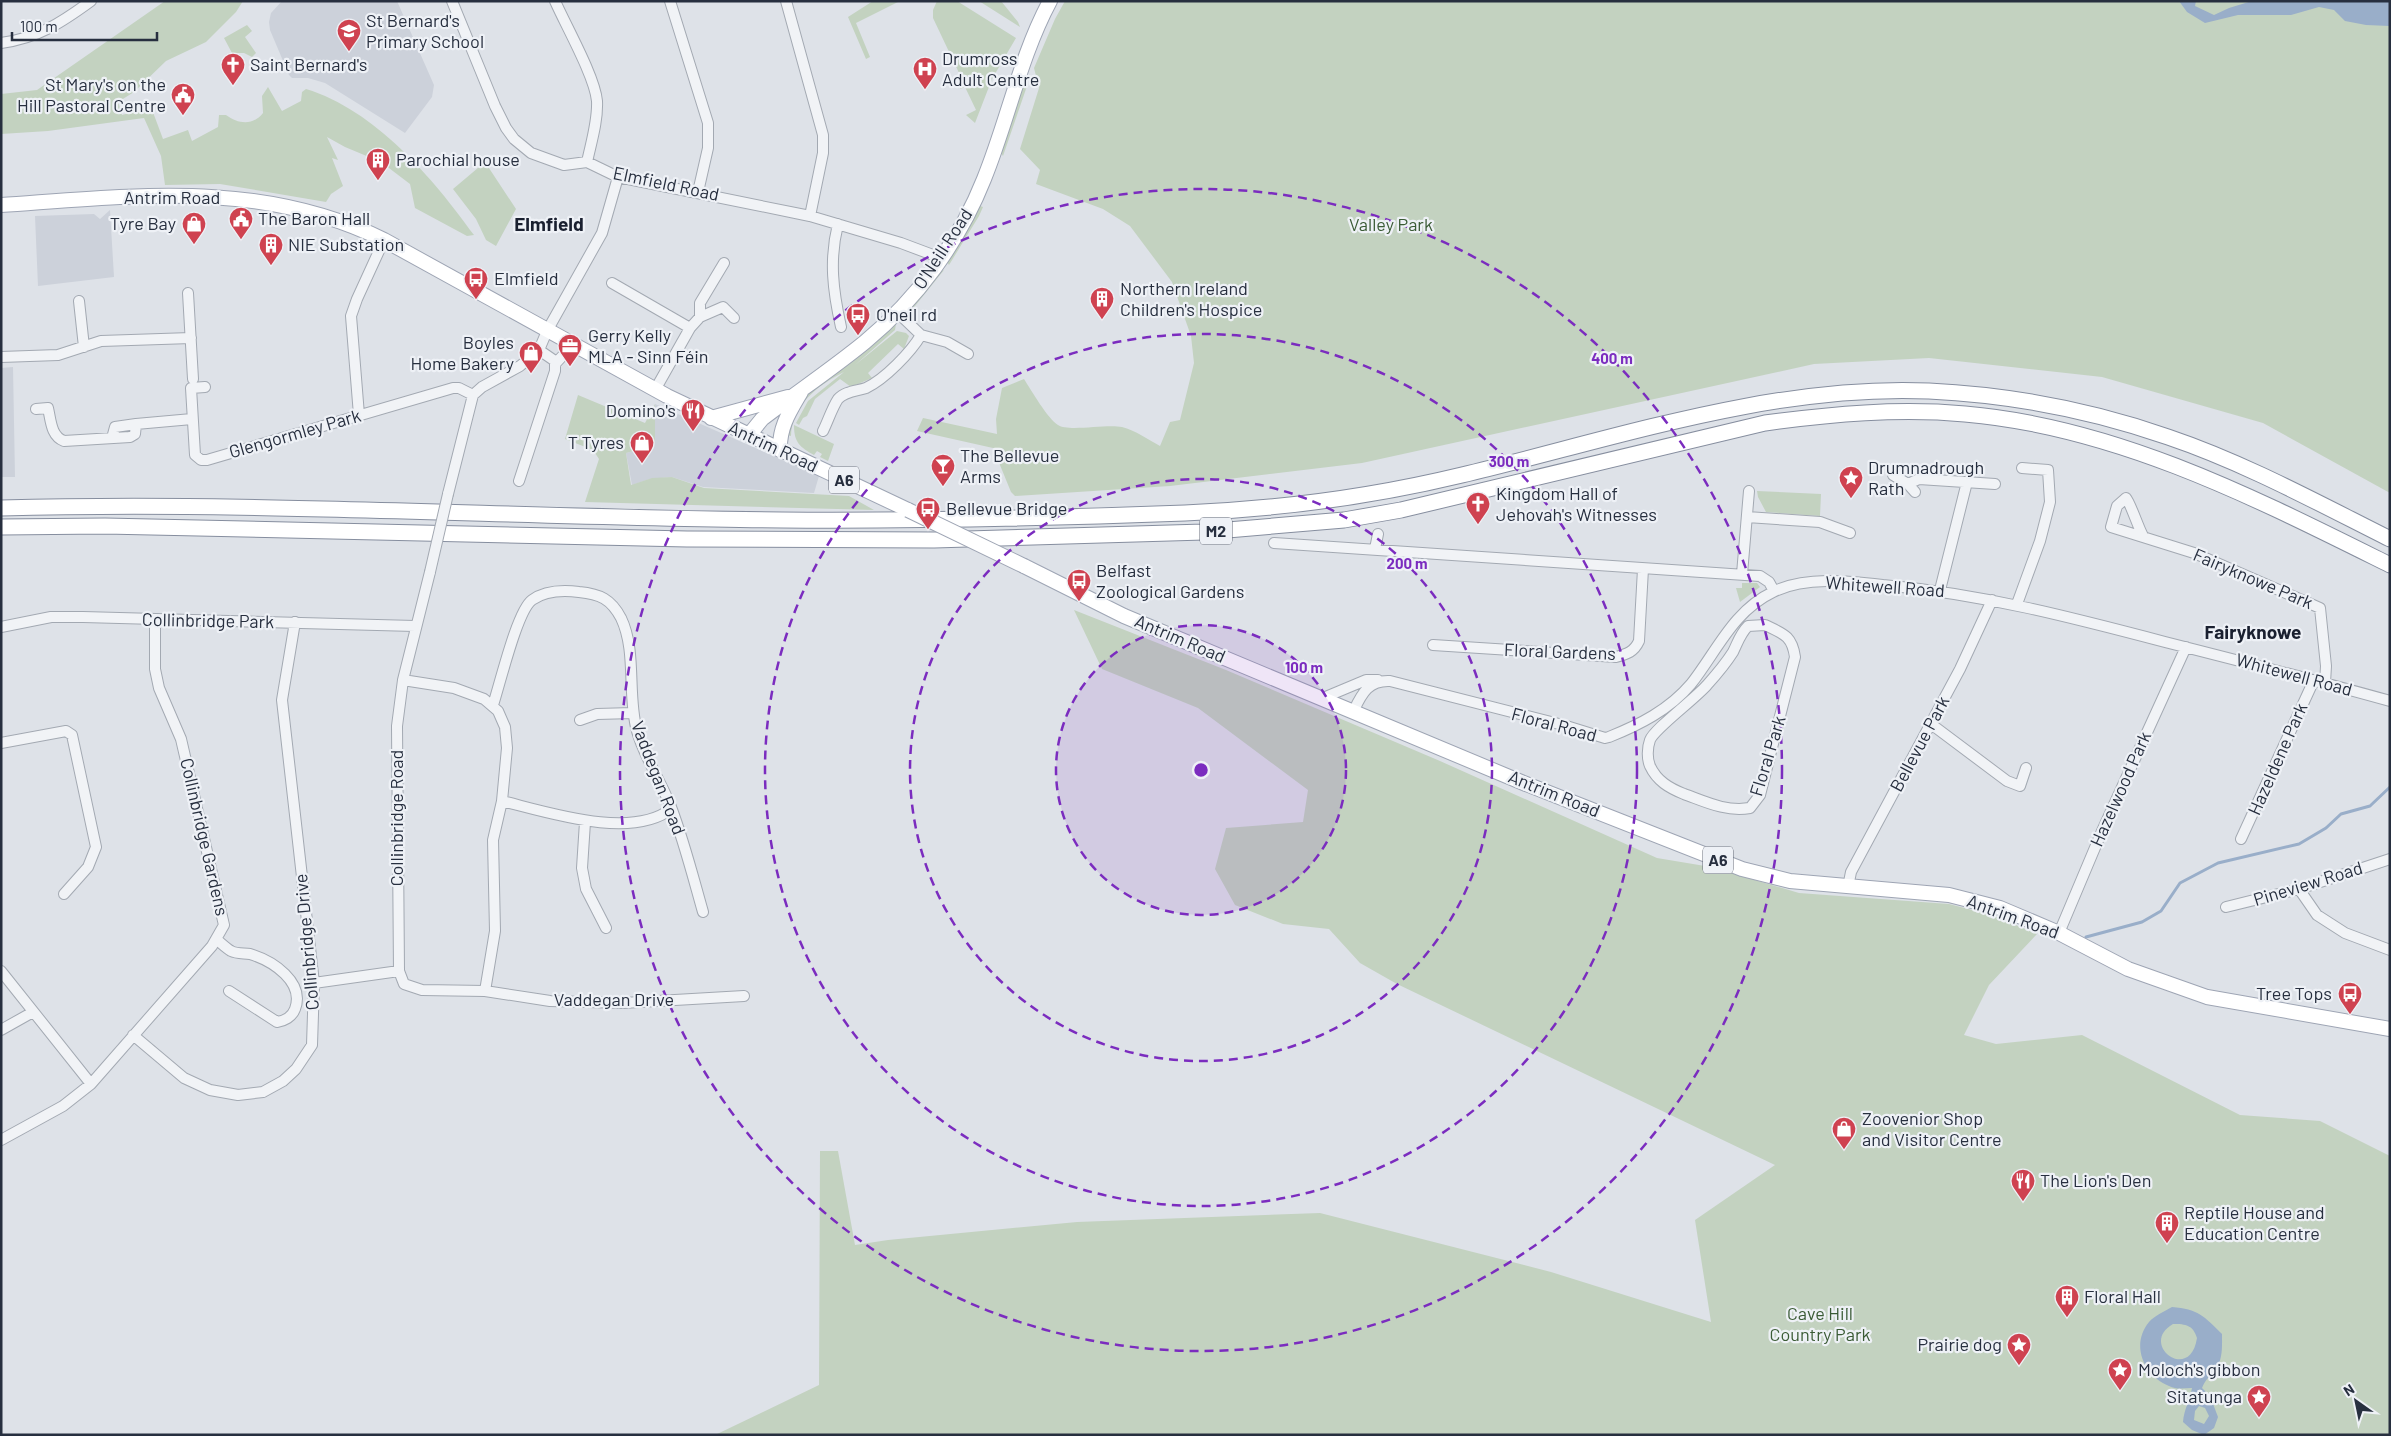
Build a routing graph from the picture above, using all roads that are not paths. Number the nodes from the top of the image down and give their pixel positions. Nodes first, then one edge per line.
1 (91, 1) edge
2 (452, 1) edge
3 (555, 1) edge
4 (670, 1) edge
5 (786, 1) edge
6 (1048, 3) edge
7 (1, 43) edge
8 (587, 162) junction
9 (618, 177) junction
10 (698, 192) junction
11 (1, 205) edge
12 (810, 216) junction
13 (838, 224) junction
14 (384, 240) junction
15 (942, 258) junction
16 (724, 264) dead end
17 (612, 283) dead end
18 (188, 293) dead end
19 (79, 301) dead end
20 (897, 312) junction
21 (700, 316) junction
22 (734, 318) dead end
23 (841, 327) dead end
24 (690, 328) junction
25 (547, 331) junction
26 (921, 335) junction
27 (190, 338) junction
28 (84, 347) junction
29 (577, 347) junction
30 (539, 350) junction
31 (968, 354) dead end
32 (1, 358) edge
33 (555, 364) junction
34 (194, 379) dead end
35 (806, 386) junction
36 (205, 387) dead end
37 (655, 390) junction
38 (473, 395) junction
39 (791, 396) junction
40 (36, 409) dead end
41 (359, 416) junction
42 (712, 418) junction
43 (192, 419) junction
44 (823, 431) dead end
45 (749, 435) junction
46 (780, 450) junction
47 (2022, 468) dead end
48 (1894, 475) dead end
49 (519, 481) dead end
50 (1968, 482) junction
51 (1995, 484) dead end
52 (1749, 491) dead end
53 (1, 508) edge
54 (1747, 518) junction
55 (1, 528) edge
56 (1850, 533) dead end
57 (1378, 534) dead end
58 (2143, 536) dead end
59 (2390, 539) edge
60 (1274, 543) dead end
61 (1375, 549) junction
62 (2390, 565) edge
63 (1643, 569) junction
64 (1742, 574) junction
65 (1940, 590) junction
66 (1774, 591) junction
67 (1992, 600) junction
68 (2018, 604) junction
69 (155, 620) junction
70 (295, 622) junction
71 (415, 626) junction
72 (1, 627) edge
73 (1433, 645) dead end
74 (2186, 647) junction
75 (1710, 655) junction
76 (1724, 664) junction
77 (403, 680) junction
78 (2314, 680) junction
79 (1379, 681) junction
80 (2325, 683) junction
81 (1323, 698) junction
82 (2390, 701) edge
83 (493, 706) junction
84 (1354, 710) junction
85 (633, 713) junction
86 (580, 720) dead end
87 (1931, 724) junction
88 (1, 743) edge
89 (2026, 768) dead end
90 (502, 801) junction
91 (672, 809) junction
92 (585, 822) junction
93 (2241, 839) dead end
94 (2390, 859) edge
95 (1848, 887) junction
96 (2299, 889) junction
97 (64, 894) dead end
98 (2226, 907) dead end
99 (703, 912) dead end
100 (606, 928) dead end
101 (2059, 933) junction
102 (216, 939) junction
103 (2390, 950) edge
104 (1, 971) edge
105 (399, 971) junction
106 (314, 983) junction
107 (229, 991) dead end
108 (486, 991) junction
109 (744, 996) dead end
110 (33, 1012) junction
111 (1, 1030) edge
112 (2390, 1030) edge
113 (133, 1035) junction
114 (91, 1084) junction
115 (1, 1140) edge

1 - 7 street
2 - 8 street
3 - 8 street
4 - 10 street
5 - 12 street
6 - 15 main road, O'Neill Road
8 - 9 street, Elmfield Road
9 - 10 street, Elmfield Road
9 - 25 street
10 - 12 street, Elmfield Road
11 - 14 main road, Antrim Road / A6
12 - 13 street, Elmfield Road
13 - 15 street, Elmfield Road
13 - 23 street
14 - 25 main road, Antrim Road / A6
14 - 41 street
15 - 20 main road, O'Neill Road
16 - 21 street
17 - 24 street
18 - 27 street
19 - 28 street
20 - 26 street
20 - 35 main road, O'Neill Road
21 - 22 street
21 - 24 street
24 - 37 street
25 - 29 main road, Antrim Road / A6
25 - 30 street
26 - 31 street
26 - 44 street
27 - 28 street
27 - 34 street
28 - 32 street
29 - 33 street
29 - 37 main road, Antrim Road / A6
30 - 33 street
30 - 38 street
33 - 49 street
35 - 39 main road, O'Neill Road
35 - 46 main road
36 - 43 street, Glengormley Park
37 - 42 main road, Antrim Road / A6
38 - 41 street, Glengormley Park
38 - 71 street, Collinbridge Road, bridge
39 - 42 main road
39 - 45 main road, O'Neill Road
40 - 43 street
41 - 43 street, Glengormley Park
42 - 45 main road, Antrim Road / A6
45 - 46 main road, Antrim Road / A6
46 - 81 main road, Antrim Road / A6, bridge
47 - 68 street
48 - 50 street
50 - 51 street
50 - 65 street
52 - 54 street
53 - 59 highway, M2
54 - 56 street
54 - 64 street
55 - 62 highway, M2
57 - 61 street
58 - 80 street, Fairyknowe Park
60 - 61 street
61 - 63 street
63 - 64 street
63 - 73 street, Floral Gardens
64 - 66 street
65 - 66 street, Whitewell Road
65 - 67 street, Whitewell Road
66 - 75 street, Floral Road
67 - 68 street, Whitewell Road
67 - 87 street, Bellevue Park
68 - 74 street, Whitewell Road
69 - 70 street, Collinbridge Park
69 - 72 street, Collinbridge Park
69 - 102 street, Collinbridge Gardens
70 - 71 street, Collinbridge Park
70 - 106 street, Collinbridge Drive
71 - 77 street, Collinbridge Road
74 - 78 street, Whitewell Road
74 - 101 street, Hazelwood Park
75 - 76 street
75 - 79 street, Floral Road
76 - 76 street, Floral Park
77 - 83 street
77 - 105 street, Collinbridge Road
78 - 80 street, Whitewell Road
78 - 93 street, Hazeldene Park
79 - 81 street, Floral Road
79 - 84 street
80 - 82 street, Whitewell Road
81 - 84 main road, Antrim Road / A6
83 - 85 street, Vaddegan Road
83 - 90 street
84 - 95 main road, Antrim Road / A6
85 - 86 street
85 - 91 street, Vaddegan Road
87 - 89 street
87 - 95 street, Bellevue Park
88 - 97 street
90 - 92 street
90 - 108 street
91 - 92 street
91 - 99 street, Vaddegan Road
92 - 100 street
94 - 96 street, Pineview Road
95 - 101 main road, Antrim Road / A6
96 - 98 street, Pineview Road
96 - 103 street
101 - 112 main road, Antrim Road / A6
102 - 107 street
102 - 113 street, Collinbridge Gardens
104 - 110 street
105 - 106 street
105 - 108 street
106 - 113 street, Collinbridge Drive
108 - 109 street, Vaddegan Drive
110 - 111 street
110 - 114 street
113 - 114 street, Collinbridge Gardens
114 - 115 street, Collinbridge Gardens

